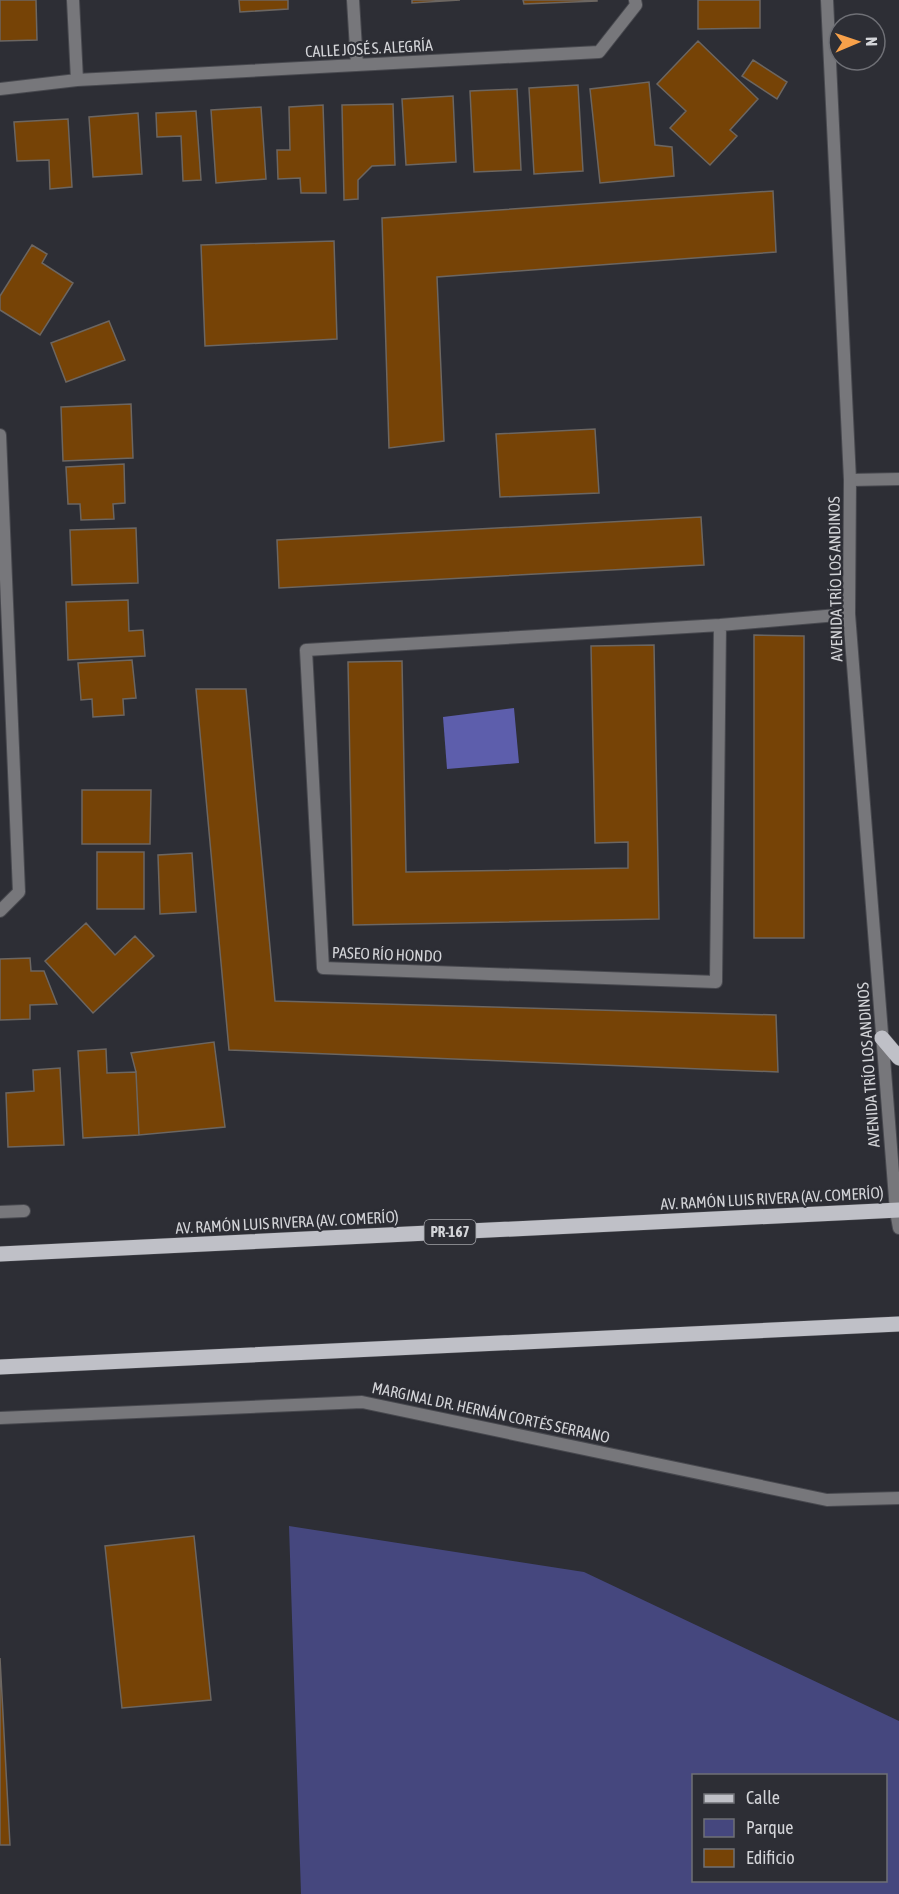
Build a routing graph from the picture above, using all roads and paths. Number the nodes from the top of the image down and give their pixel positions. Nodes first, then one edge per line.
1 (73, 0) edge
2 (353, 0) edge
3 (635, 0) edge
4 (826, 0) edge
5 (357, 65) junction
6 (77, 80) junction
7 (0, 89) edge
8 (0, 435) edge
9 (899, 479) edge
10 (850, 480) junction
11 (849, 614) junction
12 (720, 625) junction
13 (0, 911) edge
14 (882, 1038) junction
15 (899, 1058) edge
16 (897, 1210) edge
17 (24, 1211) dead end
18 (0, 1212) edge
19 (899, 1228) edge
20 (0, 1254) edge
21 (899, 1324) edge
22 (0, 1367) edge
23 (0, 1418) edge
24 (899, 1498) edge

1 - 6 street
2 - 5 street
3 - 5 street, CALLE JOSÉ S. ALEGRÍA
4 - 10 street, AVENIDA TRÍO LOS ANDINOS
5 - 6 street, CALLE JOSÉ S. ALEGRÍA
6 - 7 street, CALLE JOSÉ S. ALEGRÍA
8 - 13 street
9 - 10 street
10 - 11 street, AVENIDA TRÍO LOS ANDINOS
11 - 12 street
11 - 14 street, AVENIDA TRÍO LOS ANDINOS
12 - 12 street, PASEO RÍO HONDO
14 - 15 main road
14 - 16 street, AVENIDA TRÍO LOS ANDINOS
16 - 19 street, AVENIDA TRÍO LOS ANDINOS
16 - 20 main road, AV. RAMÓN LUIS RIVERA (AV. COMERÍO) / PR-167
17 - 18 street
21 - 22 main road
23 - 24 street, MARGINAL DR. HERNÁN CORTÉS SERRANO

